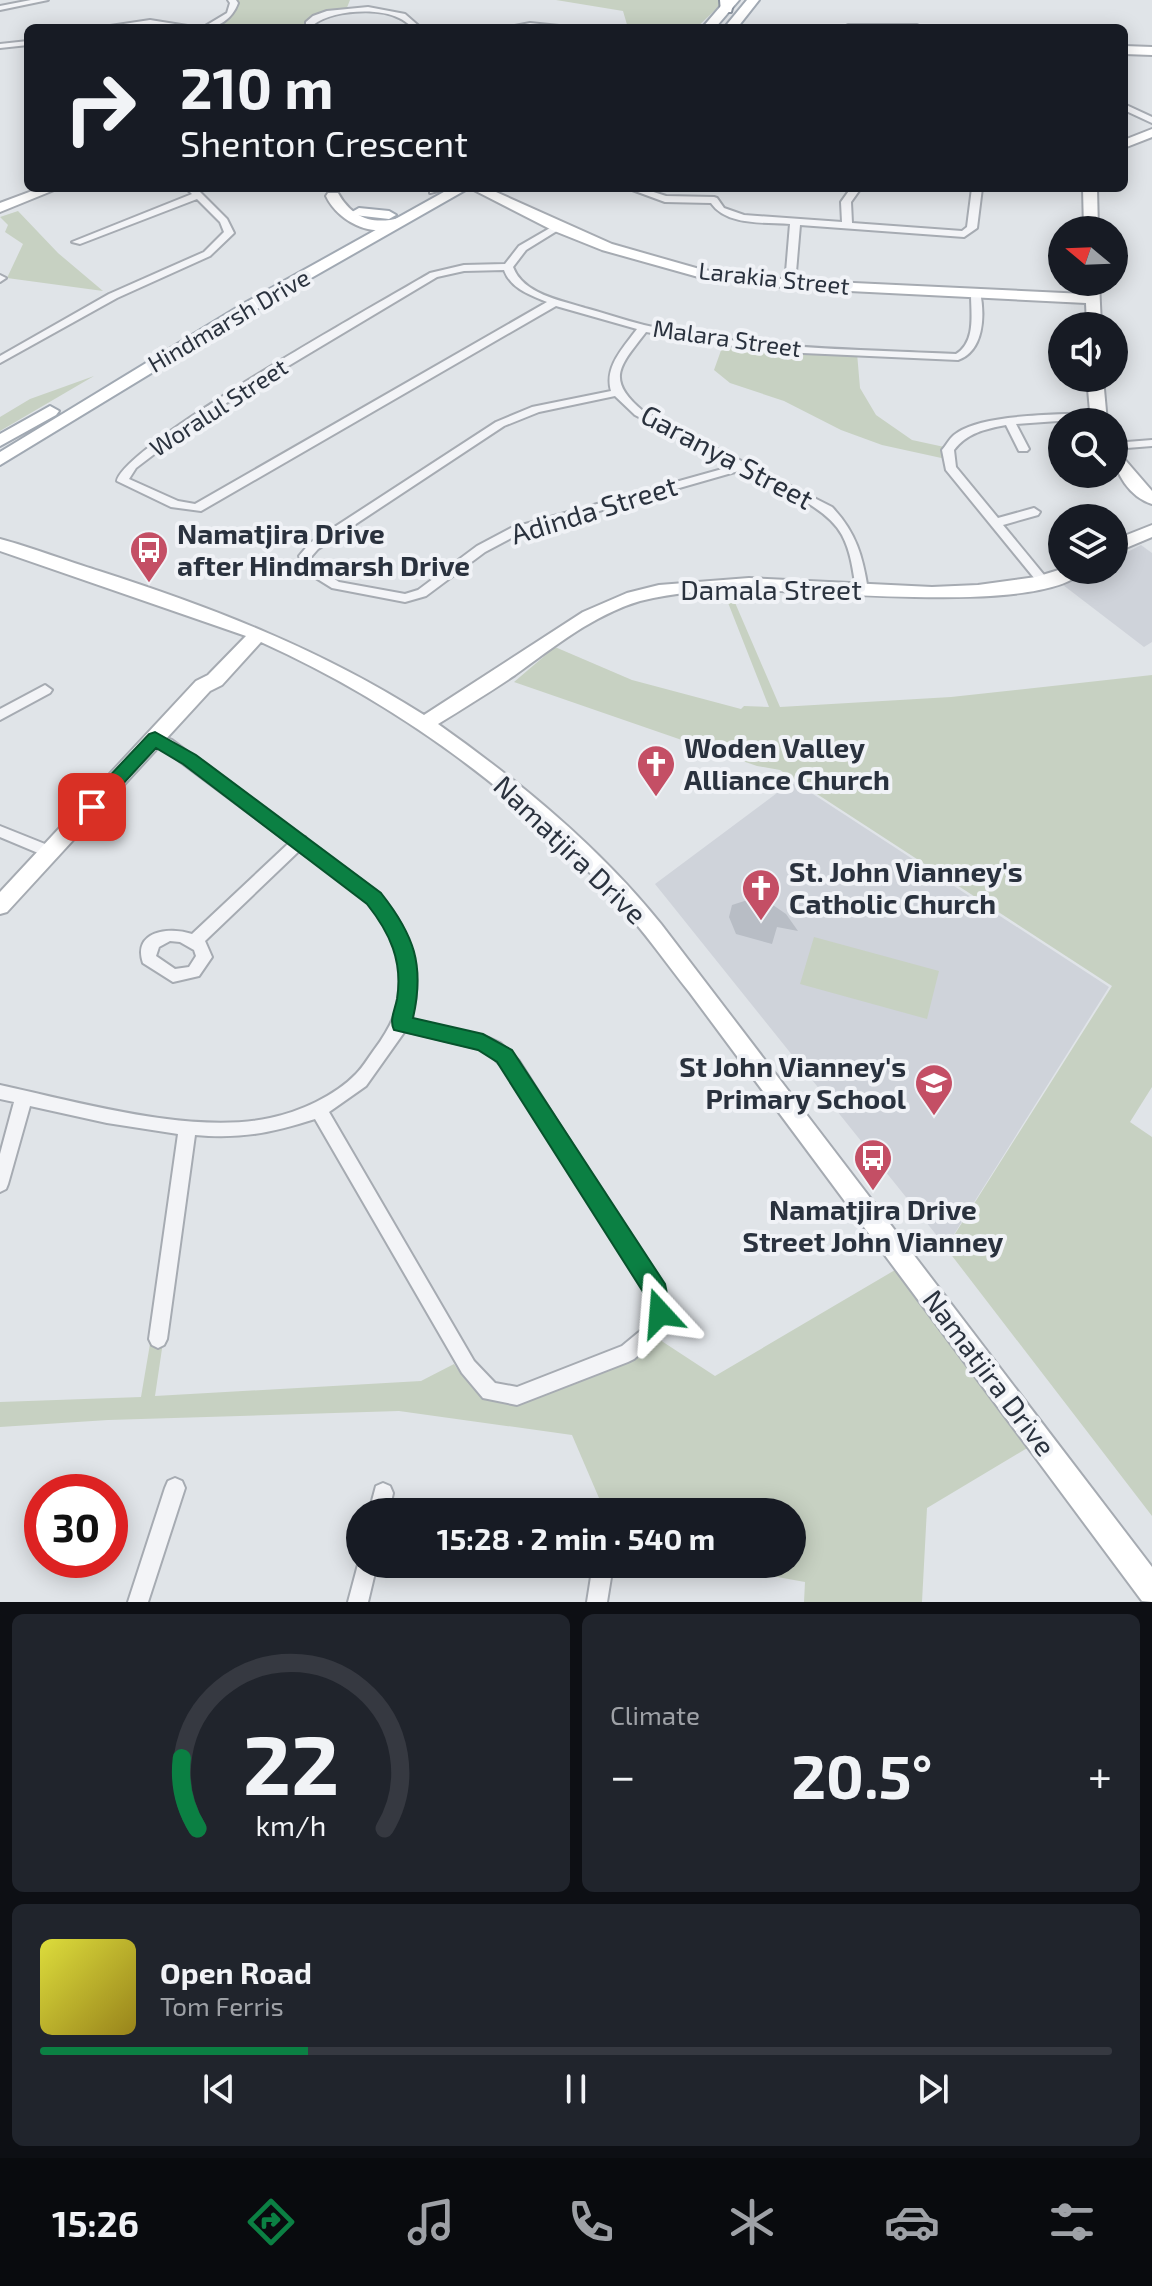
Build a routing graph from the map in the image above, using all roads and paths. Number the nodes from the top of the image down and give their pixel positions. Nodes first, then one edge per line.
1 (44, 0) edge
2 (232, 0) edge
3 (753, 0) edge
4 (728, 3) edge
5 (0, 8) edge
6 (134, 24) edge
7 (165, 24) edge
8 (213, 24) edge
9 (309, 24) edge
10 (411, 24) edge
11 (713, 24) edge
12 (735, 24) edge
13 (24, 43) edge
14 (0, 46) edge
15 (1128, 50) edge
16 (1152, 51) edge
17 (1128, 109) edge
18 (1152, 120) edge
19 (1152, 133) edge
20 (1128, 142) edge
21 (42, 192) edge
22 (194, 192) edge
23 (328, 192) edge
24 (434, 192) edge
25 (455, 192) edge
26 (475, 192) edge
27 (485, 192) edge
28 (642, 192) edge
29 (719, 192) edge
30 (853, 192) edge
31 (976, 192) edge
32 (1090, 192) edge
33 (714, 200) junction
34 (513, 206) junction
35 (0, 208) edge
36 (1091, 216) edge
37 (395, 218) junction
38 (795, 222) junction
39 (361, 226) junction
40 (847, 226) junction
41 (557, 227) junction
42 (77, 242) dead end
43 (508, 267) junction
44 (790, 284) junction
45 (976, 294) junction
46 (1093, 296) edge
47 (1093, 301) junction
48 (555, 302) junction
49 (1093, 312) edge
50 (643, 328) junction
51 (0, 360) edge
52 (616, 393) junction
53 (1048, 421) edge
54 (1010, 423) junction
55 (1152, 443) edge
56 (1128, 448) edge
57 (1023, 449) dead end
58 (1, 456) edge
59 (1128, 464) edge
60 (744, 466) junction
61 (1128, 473) edge
62 (1152, 487) edge
63 (1152, 499) edge
64 (1034, 512) dead end
65 (1152, 520) edge
66 (995, 523) junction
67 (1152, 530) edge
68 (1130, 538) joint
69 (0, 545) edge
70 (1048, 579) edge
71 (1043, 581) junction
72 (862, 590) junction
73 (227, 621) junction
74 (253, 632) junction
75 (283, 645) junction
76 (226, 662) junction
77 (45, 690) dead end
78 (0, 715) edge
79 (431, 730) junction
80 (155, 738) junction
81 (0, 831) edge
82 (300, 841) junction
83 (50, 852) junction
84 (0, 906) edge
85 (194, 942) dead end
86 (401, 1024) junction
87 (0, 1092) edge
88 (24, 1097) junction
89 (319, 1110) junction
90 (187, 1130) junction
91 (0, 1184) edge
92 (158, 1339) dead end
93 (175, 1488) dead end
94 (364, 1578) edge
95 (601, 1578) edge
96 (1152, 1591) edge
97 (138, 1602) edge
98 (358, 1602) edge
99 (597, 1602) edge

1 - 5 street
2 - 8 street
3 - 12 main road
4 - 11 main road
6 - 7 street
9 - 10 street
13 - 14 street
15 - 16 street
17 - 18 street
19 - 20 street
21 - 35 street
22 - 42 street
22 - 51 street
23 - 39 street
24 - 37 main road, Hindmarsh Drive
25 - 37 main road, Hindmarsh Drive
26 - 34 street, Larakia Street
27 - 34 street, Larakia Street
28 - 33 street
29 - 33 street
30 - 40 street
31 - 40 street
32 - 36 street
33 - 38 street
34 - 41 street, Larakia Street
37 - 39 main road, Hindmarsh Drive
37 - 39 main road
38 - 40 street
38 - 44 street
39 - 58 main road, Hindmarsh Drive
41 - 43 street
41 - 44 street, Larakia Street
43 - 48 street, Malara Street
43 - 48 street, Woralul Street
44 - 45 street, Larakia Street
45 - 47 street, Larakia Street
45 - 50 street, Malara Street
46 - 47 street
47 - 49 street
48 - 50 street, Malara Street
50 - 52 street, Garanya Street
52 - 60 street, Garanya Street
52 - 60 street, Adinda Street
53 - 54 street
54 - 57 street
54 - 66 street
55 - 56 street
59 - 62 street
60 - 72 street, Garanya Street
61 - 63 street
64 - 66 street
65 - 68 street
66 - 71 street
67 - 68 street
69 - 73 street, Namatjira Drive
70 - 71 street, Damala Street
71 - 72 street, Damala Street
72 - 79 street, Damala Street
73 - 74 street, Namatjira Drive
73 - 76 street
74 - 75 street, Namatjira Drive
74 - 76 street
75 - 76 street
75 - 79 street, Namatjira Drive
76 - 80 street
77 - 78 street
79 - 96 street, Namatjira Drive
80 - 82 street
80 - 83 street
81 - 83 street
82 - 85 street
82 - 86 street
83 - 84 street
86 - 89 street
86 - 89 street
87 - 88 street
88 - 90 street
88 - 91 street
89 - 90 street
90 - 92 street
93 - 97 street
94 - 98 street
95 - 99 street

